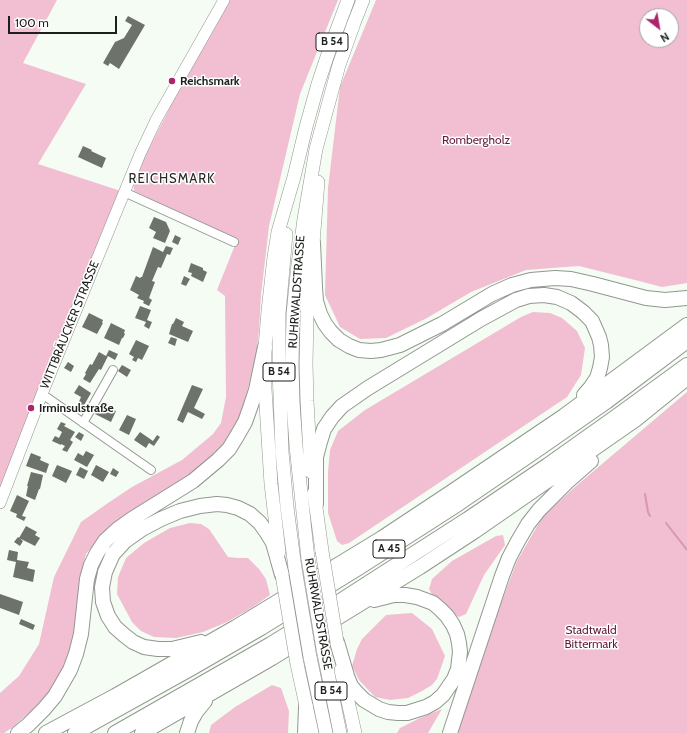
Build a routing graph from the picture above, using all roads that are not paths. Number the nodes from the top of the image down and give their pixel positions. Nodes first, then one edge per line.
1 (224, 0) edge
2 (348, 0) edge
3 (363, 0) edge
4 (325, 119) junction
5 (294, 177) junction
6 (124, 192) junction
7 (234, 242) dead end
8 (313, 243) junction
9 (687, 298) edge
10 (687, 325) edge
11 (687, 341) edge
12 (266, 347) junction
13 (687, 364) edge
14 (113, 370) dead end
15 (687, 378) edge
16 (42, 394) junction
17 (564, 416) junction
18 (635, 420) junction
19 (83, 423) junction
20 (151, 470) dead end
21 (0, 503) edge
22 (316, 504) junction
23 (282, 576) junction
24 (352, 609) junction
25 (236, 627) junction
26 (337, 642) junction
27 (225, 686) junction
28 (306, 707) junction
29 (18, 733) edge
30 (46, 733) edge
31 (76, 733) edge
32 (115, 733) edge
33 (142, 733) edge
34 (187, 733) edge
35 (305, 733) edge
36 (312, 733) edge
37 (326, 733) edge
38 (340, 733) edge
39 (355, 733) edge
40 (450, 733) edge

1 - 6 main road, WITTBRÄUCKER STRASSE
2 - 5 highway, B 54
3 - 4 highway, RUHRWALDSTRASSE / B 54
4 - 8 highway
4 - 38 highway, RUHRWALDSTRASSE / B 54, bridge
5 - 12 highway
5 - 37 highway, B 54, bridge
6 - 7 street
6 - 16 main road, WITTBRÄUCKER STRASSE
8 - 9 highway
8 - 22 highway
10 - 17 highway
11 - 31 highway, A 45
12 - 23 highway
12 - 29 highway
13 - 32 highway, A 45
14 - 19 street
15 - 18 highway
16 - 19 street
16 - 21 main road, WITTBRÄUCKER STRASSE
17 - 22 highway
17 - 25 highway
18 - 24 highway
18 - 40 highway
19 - 20 street
22 - 26 highway, bridge
23 - 25 highway
23 - 28 highway, bridge
24 - 26 highway
24 - 27 highway
25 - 30 highway
26 - 39 highway
27 - 33 highway
27 - 34 highway
28 - 35 highway
28 - 36 highway

